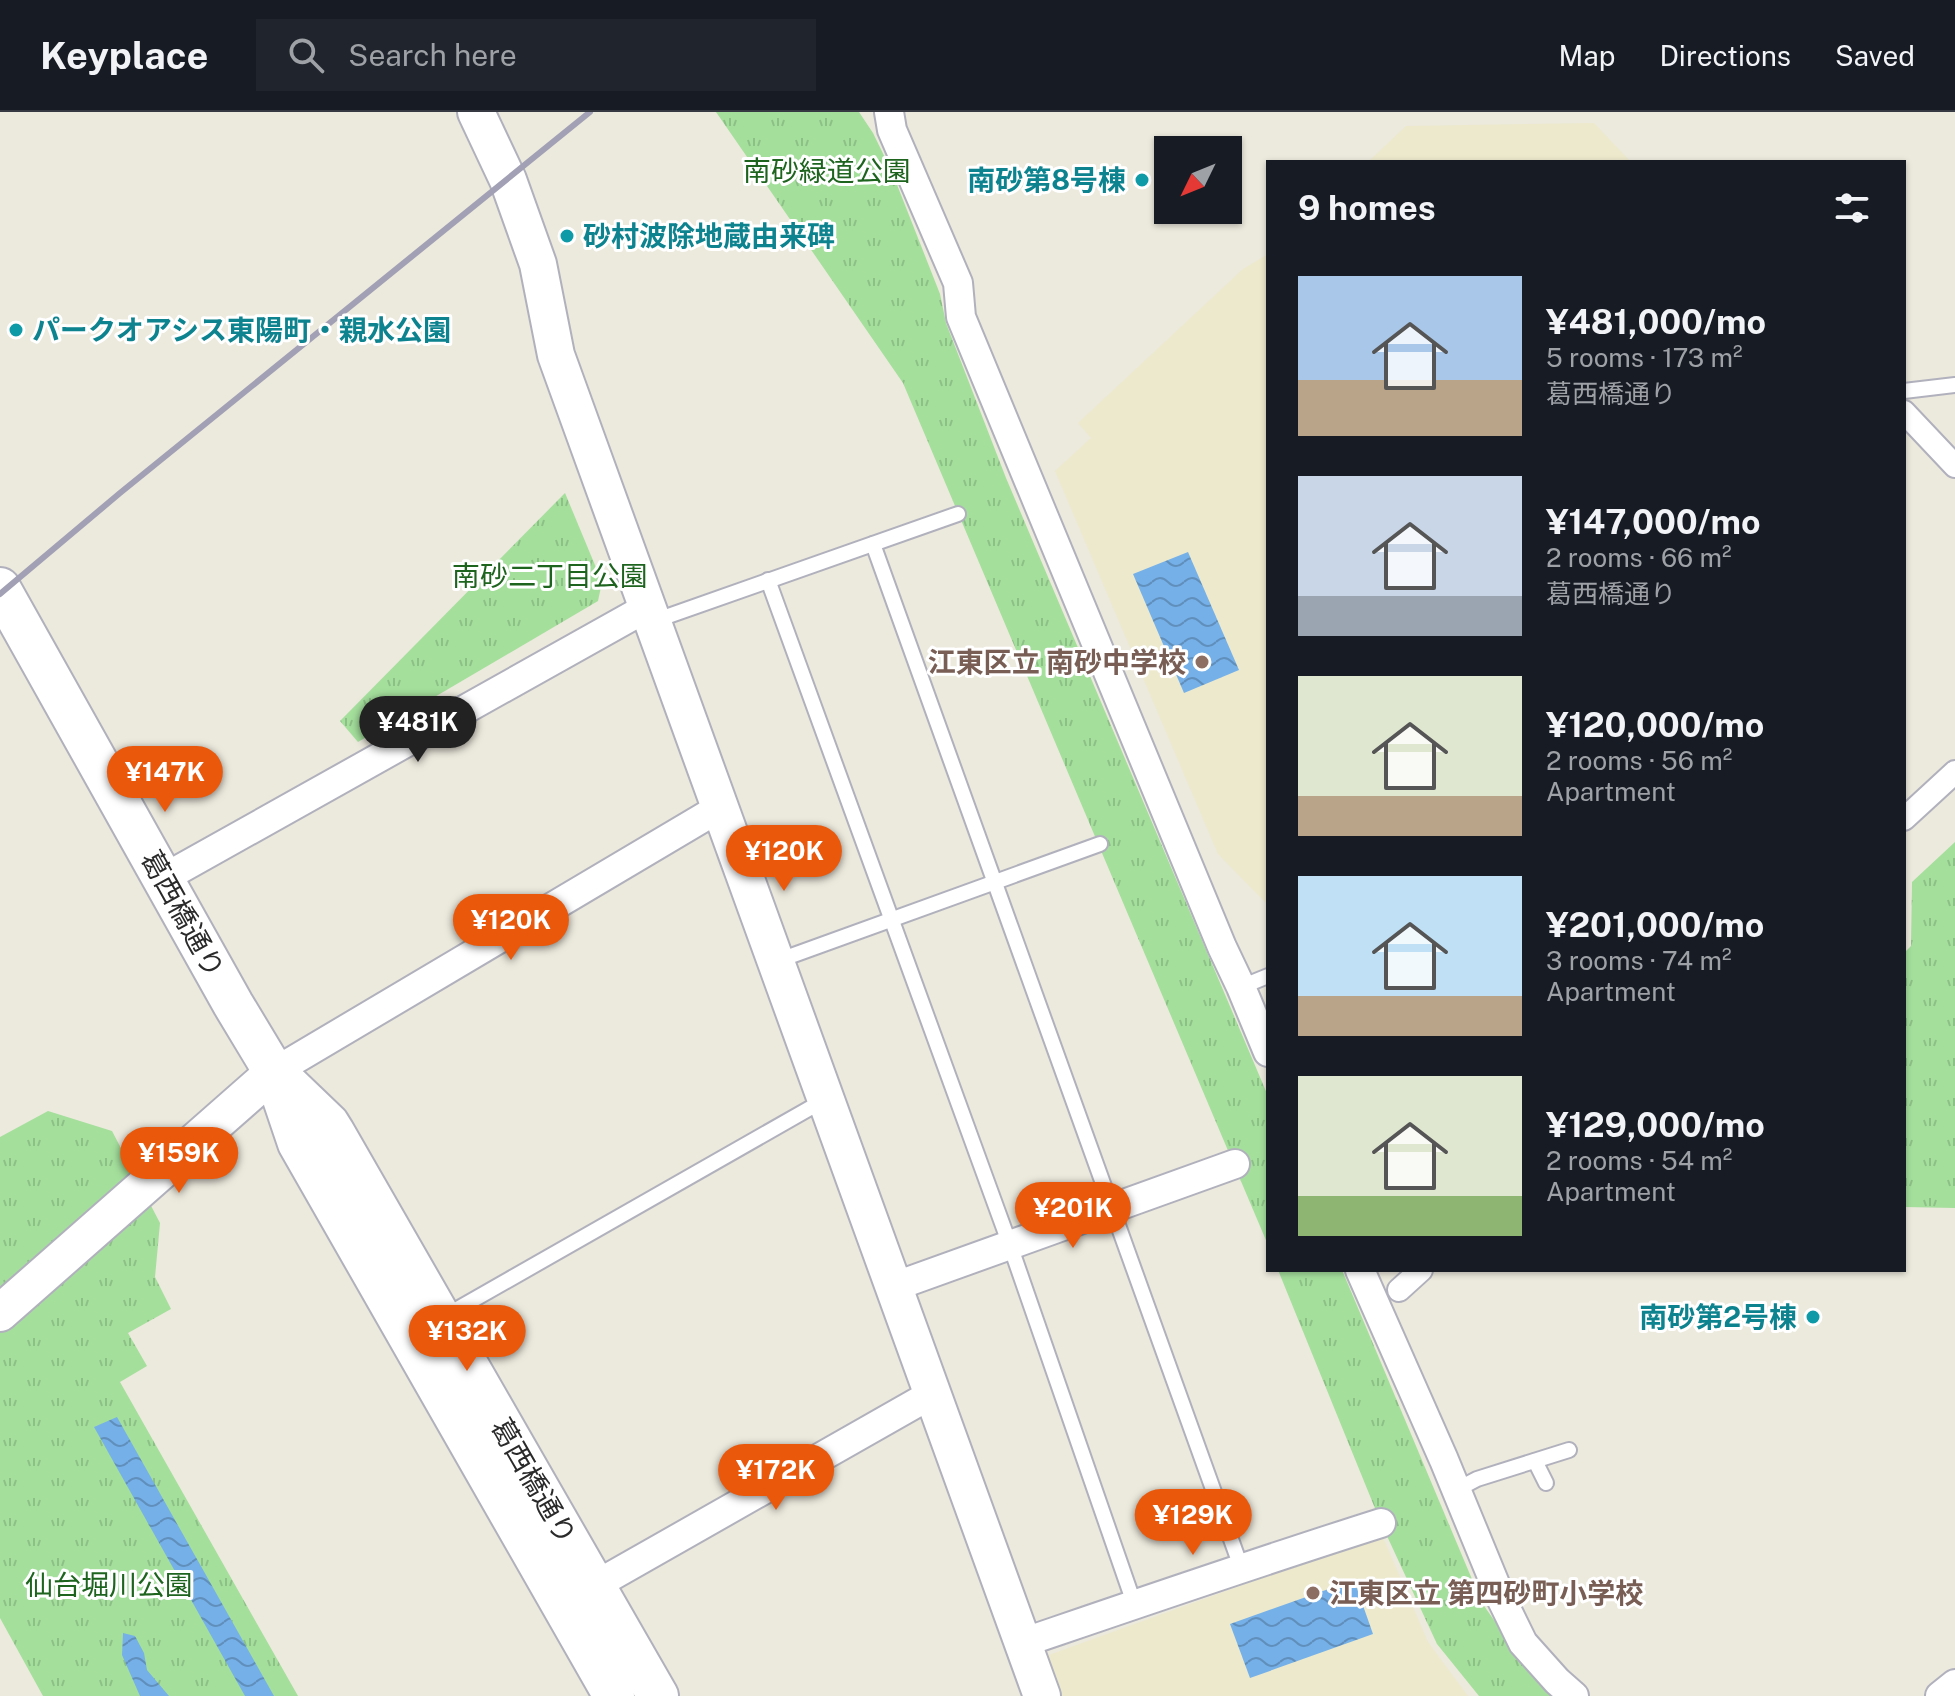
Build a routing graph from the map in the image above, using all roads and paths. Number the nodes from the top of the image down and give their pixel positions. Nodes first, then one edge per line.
1 (476, 112) edge
2 (889, 112) edge
3 (1955, 385) edge
4 (1906, 391) edge
5 (1906, 414) edge
6 (1955, 466) edge
7 (958, 514) dead end
8 (873, 544) junction
9 (768, 580) junction
10 (0, 588) edge
11 (651, 614) junction
12 (1955, 772) edge
13 (721, 807) junction
14 (1906, 817) edge
15 (1100, 844) dead end
16 (164, 878) junction
17 (994, 880) junction
18 (891, 919) junction
19 (777, 962) junction
20 (1266, 977) edge
21 (1241, 987) junction
22 (1266, 1047) edge
23 (274, 1072) junction
24 (826, 1099) junction
25 (1235, 1164) dead end
26 (1112, 1208) junction
27 (1010, 1245) junction
28 (1361, 1272) edge
29 (1419, 1272) edge
30 (893, 1287) junction
31 (1399, 1290) dead end
32 (0, 1313) edge
33 (441, 1318) junction
34 (932, 1394) junction
35 (1569, 1450) dead end
36 (1535, 1461) junction
37 (1546, 1483) dead end
38 (1456, 1490) junction
39 (1381, 1523) dead end
40 (1241, 1567) junction
41 (594, 1586) junction
42 (1135, 1606) junction
43 (1022, 1643) junction
44 (1955, 1684) edge
45 (614, 1696) edge
46 (658, 1696) edge
47 (1042, 1696) edge
48 (1574, 1696) edge
49 (1940, 1696) edge

1 - 11 street
2 - 21 street
3 - 4 lane
5 - 6 street
7 - 8 lane
8 - 9 lane
8 - 17 lane
9 - 11 lane
9 - 18 lane
10 - 16 main road, 葛西橋通り
11 - 13 street
11 - 16 street
12 - 14 street
13 - 19 street
13 - 23 street
15 - 17 lane
16 - 23 main road, 葛西橋通り
17 - 18 lane
17 - 26 lane
18 - 19 lane
18 - 27 lane
19 - 24 street
20 - 21 lane
21 - 22 street
23 - 32 street
23 - 33 main road, 葛西橋通り
23 - 45 main road, 葛西橋通り
24 - 30 street
24 - 33 lane
25 - 26 street
26 - 27 street
26 - 40 lane
27 - 30 street
27 - 42 lane
28 - 38 street
29 - 31 street
30 - 34 street
33 - 41 main road, 葛西橋通り
34 - 41 street
34 - 43 street
35 - 36 lane
36 - 37 lane
36 - 38 lane
38 - 48 street
39 - 40 street
40 - 42 street
41 - 46 main road, 葛西橋通り
42 - 43 street
43 - 47 street
44 - 49 street

